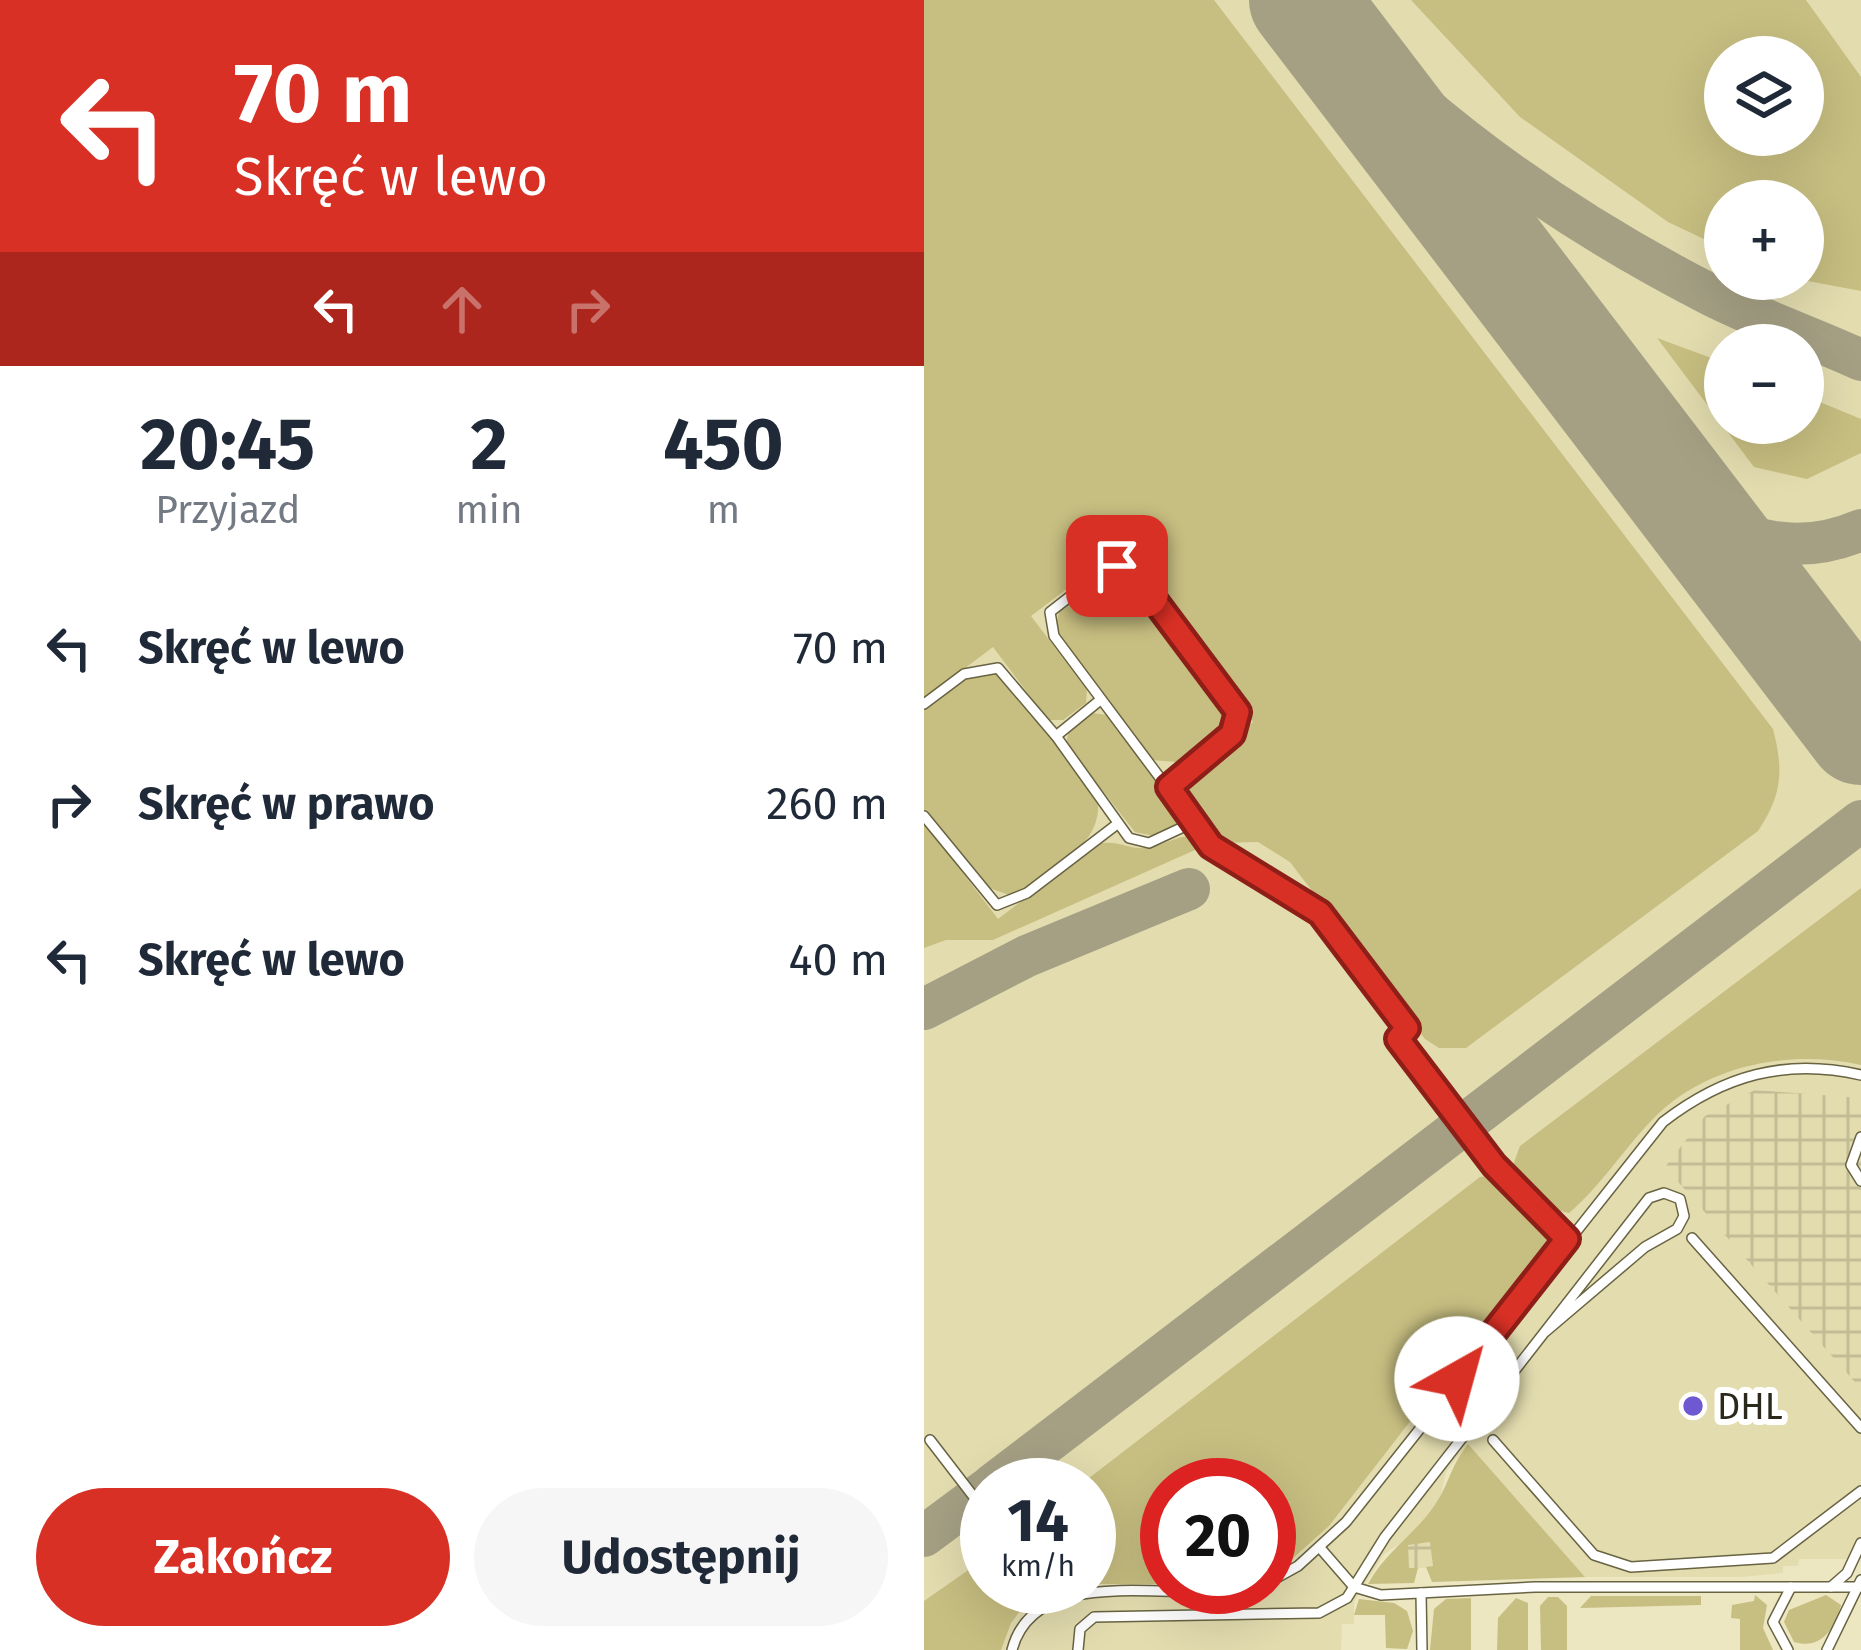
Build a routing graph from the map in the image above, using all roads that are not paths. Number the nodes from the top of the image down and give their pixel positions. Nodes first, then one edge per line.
1 (1100, 701) junction
2 (924, 704) edge
3 (1056, 736) junction
4 (1169, 787) junction
5 (924, 816) edge
6 (1194, 822) junction
7 (1116, 824) junction
8 (1861, 1075) edge
9 (1861, 1137) edge
10 (1861, 1181) edge
11 (1692, 1238) dead end
12 (1567, 1239) junction
13 (1545, 1332) junction
14 (1861, 1428) edge
15 (929, 1440) dead end
16 (1493, 1440) dead end
17 (960, 1480) edge
18 (1861, 1491) edge
19 (1861, 1544) edge
20 (1321, 1549) junction
21 (1296, 1565) edge
22 (1860, 1585) edge
23 (1354, 1587) junction
24 (1791, 1587) junction
25 (1831, 1587) junction
26 (1421, 1593) junction
27 (1036, 1614) edge
28 (1012, 1650) edge
29 (1078, 1650) edge
30 (1422, 1650) edge
31 (1788, 1650) edge
32 (1827, 1650) edge

1 - 3 lane
1 - 4 lane
1 - 4 lane
2 - 3 lane
3 - 7 lane
4 - 6 lane
5 - 7 lane
6 - 7 lane
6 - 12 lane
8 - 12 lane
9 - 10 lane
11 - 14 lane
12 - 20 lane
13 - 13 lane
13 - 23 lane
15 - 17 lane
16 - 18 lane
19 - 25 lane
20 - 21 lane
20 - 23 lane
22 - 25 lane
22 - 32 lane
23 - 26 lane
23 - 29 lane
24 - 25 lane
24 - 26 lane
24 - 31 lane
26 - 30 lane
27 - 28 lane

